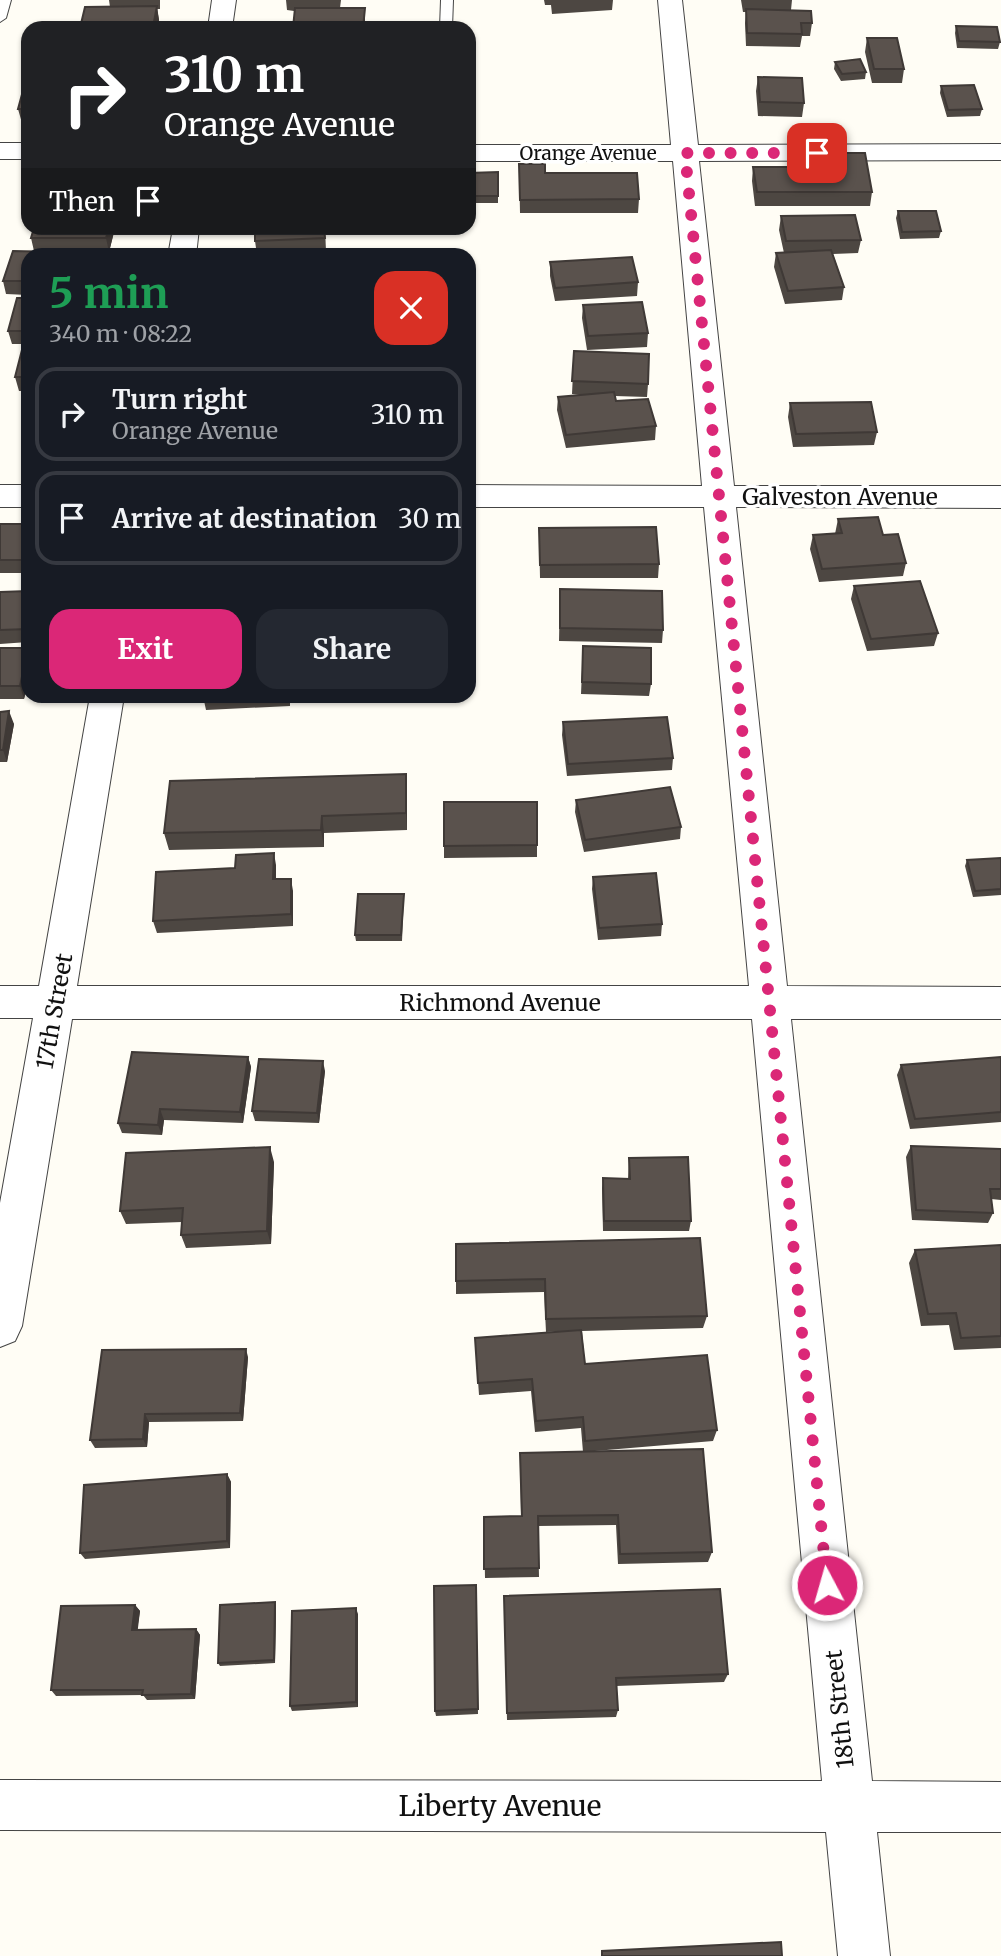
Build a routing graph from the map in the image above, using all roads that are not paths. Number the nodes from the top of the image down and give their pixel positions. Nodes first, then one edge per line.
1 (5, 0) edge
2 (225, 0) edge
3 (447, 0) edge
4 (670, 0) edge
5 (0, 18) edge
6 (221, 21) edge
7 (446, 21) edge
8 (0, 151) edge
9 (21, 151) edge
10 (1001, 152) edge
11 (476, 153) edge
12 (685, 153) junction
13 (719, 495) junction
14 (0, 496) edge
15 (21, 496) edge
16 (476, 496) edge
17 (1001, 497) edge
18 (106, 703) edge
19 (0, 1002) edge
20 (55, 1002) junction
21 (769, 1003) junction
22 (1001, 1003) edge
23 (0, 1326) edge
24 (0, 1805) edge
25 (849, 1807) junction
26 (1001, 1807) edge
27 (863, 1956) edge

1 - 5 lane
2 - 6 street
3 - 7 lane
4 - 12 street, 18th Street
8 - 9 street
10 - 12 street, Orange Avenue
11 - 12 street, Orange Avenue
12 - 13 street, 18th Street
13 - 16 street, Galveston Avenue
13 - 17 street, Galveston Avenue
13 - 21 street, 18th Street
14 - 15 street
18 - 20 street, 17th Street
19 - 20 street, Richmond Avenue
20 - 21 street, Richmond Avenue
20 - 23 street, 17th Street
21 - 22 street, Richmond Avenue
21 - 25 street, 18th Street
24 - 25 street, Liberty Avenue
25 - 26 street, Liberty Avenue
25 - 27 street, 18th Street

